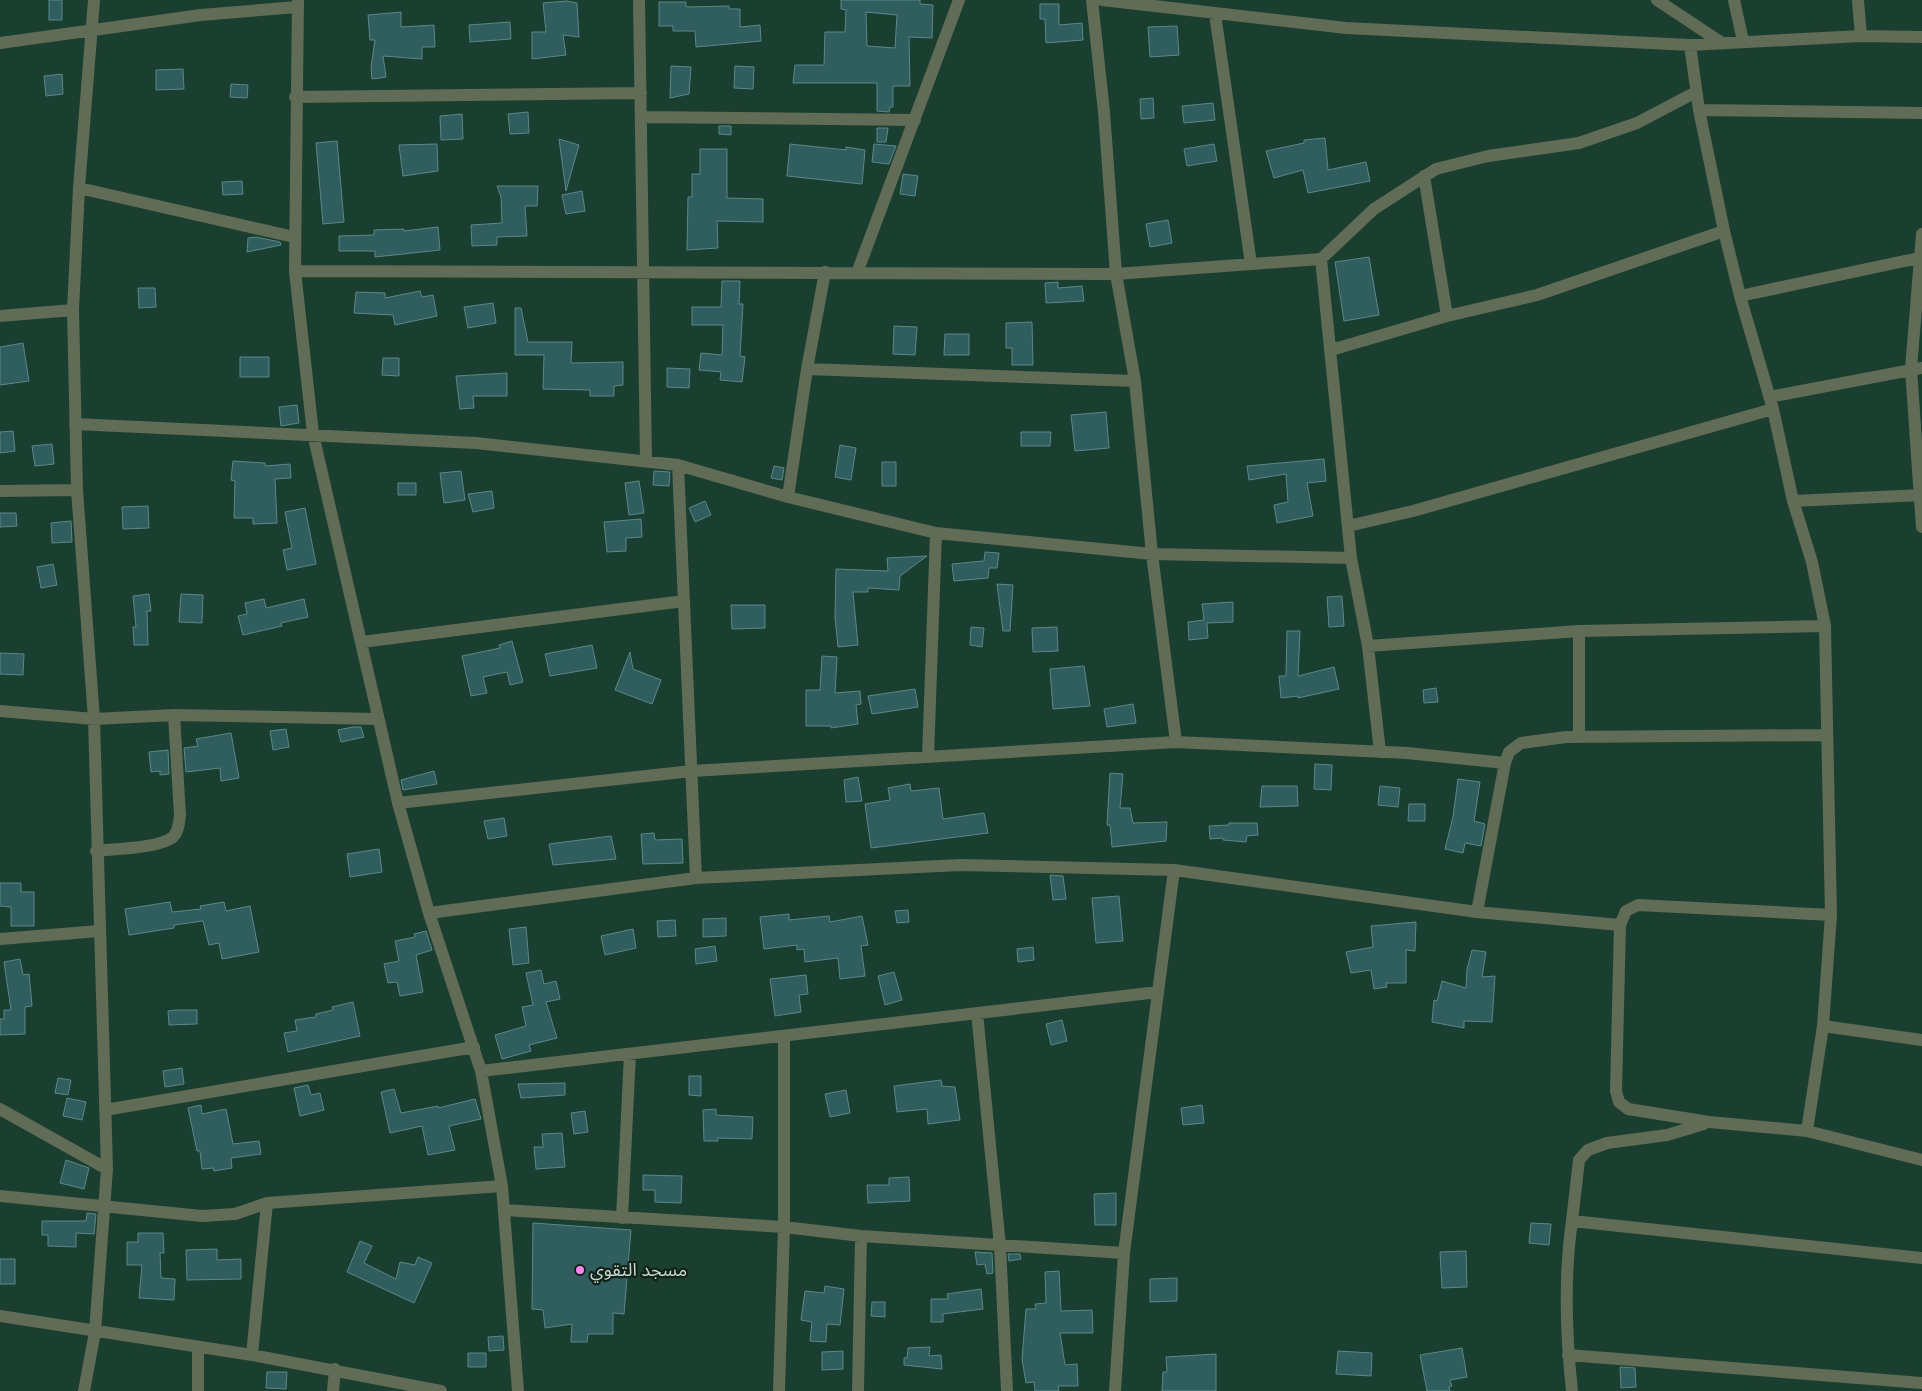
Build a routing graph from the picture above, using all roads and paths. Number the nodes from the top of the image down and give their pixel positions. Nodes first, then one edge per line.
1 (94, 0) edge
2 (639, 0) edge
3 (959, 0) edge
4 (1092, 0) edge
5 (1102, 0) edge
6 (1657, 0) edge
7 (1734, 0) edge
8 (1858, 0) edge
9 (297, 4) edge
10 (1215, 14) junction
11 (92, 30) junction
12 (1861, 36) junction
13 (1922, 37) edge
14 (1743, 41) junction
15 (0, 42) edge
16 (1722, 42) junction
17 (1690, 46) junction
18 (1696, 92) junction
19 (641, 93) junction
20 (296, 97) junction
21 (1699, 110) junction
22 (1922, 113) edge
23 (641, 117) junction
24 (916, 120) junction
25 (1424, 176) junction
26 (79, 188) junction
27 (1724, 231) junction
28 (1922, 234) edge
29 (294, 237) junction
30 (1919, 258) junction
31 (1321, 259) junction
32 (1251, 264) junction
33 (295, 271) junction
34 (642, 271) junction
35 (825, 272) junction
36 (857, 273) junction
37 (1116, 274) junction
38 (1740, 296) junction
39 (72, 310) junction
40 (0, 316) edge
41 (1447, 316) junction
42 (1331, 350) junction
43 (1917, 368) edge
44 (807, 369) junction
45 (1135, 381) junction
46 (1771, 403) junction
47 (75, 424) junction
48 (313, 434) junction
49 (646, 461) junction
50 (678, 466) junction
51 (77, 490) junction
52 (0, 491) edge
53 (1921, 495) edge
54 (788, 497) junction
55 (1793, 501) junction
56 (1348, 526) junction
57 (1922, 528) edge
58 (936, 533) junction
59 (1152, 554) junction
60 (1351, 558) junction
61 (684, 601) junction
62 (1825, 626) junction
63 (1579, 631) junction
64 (362, 642) junction
65 (1368, 646) junction
66 (0, 711) edge
67 (174, 716) junction
68 (94, 719) junction
69 (377, 719) junction
70 (1827, 735) junction
71 (1579, 736) junction
72 (1176, 742) junction
73 (1380, 752) junction
74 (928, 757) junction
75 (1504, 763) junction
76 (692, 771) junction
77 (398, 803) junction
78 (96, 851) junction
79 (1174, 870) junction
80 (696, 878) junction
81 (1477, 912) junction
82 (428, 913) junction
83 (1831, 915) junction
84 (1620, 925) junction
85 (99, 931) junction
86 (0, 939) edge
87 (1158, 992) junction
88 (977, 1013) junction
89 (1823, 1026) junction
90 (784, 1036) junction
91 (1922, 1040) edge
92 (474, 1047) junction
93 (630, 1054) junction
94 (481, 1071) junction
95 (0, 1109) edge
96 (105, 1110) junction
97 (1708, 1122) junction
98 (1807, 1131) junction
99 (1922, 1160) edge
100 (107, 1169) junction
101 (502, 1186) junction
102 (0, 1196) edge
103 (267, 1203) junction
104 (106, 1207) junction
105 (504, 1210) junction
106 (622, 1218) junction
107 (1572, 1221) junction
108 (784, 1227) junction
109 (861, 1236) junction
110 (1000, 1246) junction
111 (1124, 1253) junction
112 (1922, 1258) edge
113 (0, 1316) edge
114 (95, 1332) junction
115 (198, 1348) junction
116 (252, 1355) junction
117 (1568, 1355) junction
118 (335, 1369) junction
119 (1922, 1383) edge
120 (84, 1391) edge
121 (198, 1391) edge
122 (333, 1391) edge
123 (440, 1391) edge
124 (518, 1391) edge
125 (779, 1391) edge
126 (858, 1391) edge
127 (1006, 1391) edge
128 (1115, 1391) edge
129 (1572, 1391) edge

1 - 11 street
2 - 19 street
3 - 24 street
4 - 37 street
5 - 10 street
6 - 16 street
7 - 14 street
8 - 12 street
9 - 11 street
9 - 20 street
10 - 17 street
10 - 32 street
11 - 15 street
11 - 26 street
12 - 13 street
12 - 14 street
14 - 16 street
16 - 17 street
17 - 18 street
18 - 21 street
18 - 25 street
19 - 20 street
19 - 23 street
20 - 29 street
21 - 22 street
21 - 27 street
23 - 24 street
23 - 34 street
24 - 36 street
25 - 31 street
25 - 41 street
26 - 29 street
26 - 39 street
27 - 38 street
27 - 41 street
28 - 30 street
29 - 33 street
30 - 38 street
30 - 43 street
31 - 32 street
31 - 42 street
32 - 37 street
33 - 34 street
33 - 48 street
34 - 35 street
34 - 49 street
35 - 36 street
35 - 44 street
36 - 37 street
37 - 45 street
38 - 46 street
39 - 40 street
39 - 47 street
41 - 42 street
42 - 56 street
43 - 46 street
43 - 53 street
44 - 45 street
44 - 54 street
45 - 59 street
46 - 55 street
46 - 56 street
47 - 48 street
47 - 51 street
48 - 49 street
48 - 64 street
49 - 50 street
50 - 54 street
50 - 61 street
51 - 52 street
51 - 68 street
53 - 55 street
53 - 57 street
54 - 58 street
55 - 62 street
56 - 60 street
58 - 59 street
58 - 74 street
59 - 60 street
59 - 72 street
60 - 65 street
61 - 64 street
61 - 76 street
62 - 63 street
62 - 70 street
63 - 65 street
63 - 71 street
64 - 69 street
65 - 73 street
66 - 68 street
67 - 68 street
67 - 69 street
67 - 78 street
68 - 78 street
69 - 77 street
70 - 71 street
70 - 83 street
71 - 75 street
72 - 73 street
72 - 74 street
73 - 75 street
74 - 76 street
75 - 81 street
76 - 77 street
76 - 80 street
77 - 82 street
78 - 85 street
79 - 80 street
79 - 81 street
79 - 87 street
80 - 82 street
81 - 84 street
82 - 92 street
83 - 84 street
83 - 89 street
84 - 97 street
85 - 86 street
85 - 96 street
87 - 88 street
87 - 111 street
88 - 90 street
88 - 110 street
89 - 91 street
89 - 98 street
90 - 93 street
90 - 108 street
92 - 94 street
92 - 96 street
93 - 94 street
93 - 106 street
94 - 101 street
95 - 100 street
96 - 100 street
97 - 98 street
97 - 107 street
98 - 99 street
100 - 104 street
101 - 103 street
101 - 105 street
102 - 104 street
103 - 104 street
103 - 116 street
104 - 114 street
105 - 106 street
105 - 124 street
106 - 108 street
107 - 112 street
107 - 117 street
108 - 109 street
108 - 125 street
109 - 110 street
109 - 126 street
110 - 111 street
110 - 127 street
111 - 128 street
113 - 114 street
114 - 115 street
114 - 120 street
115 - 116 street
115 - 121 street
116 - 118 street
117 - 119 street
117 - 129 street
118 - 122 street
118 - 123 street

